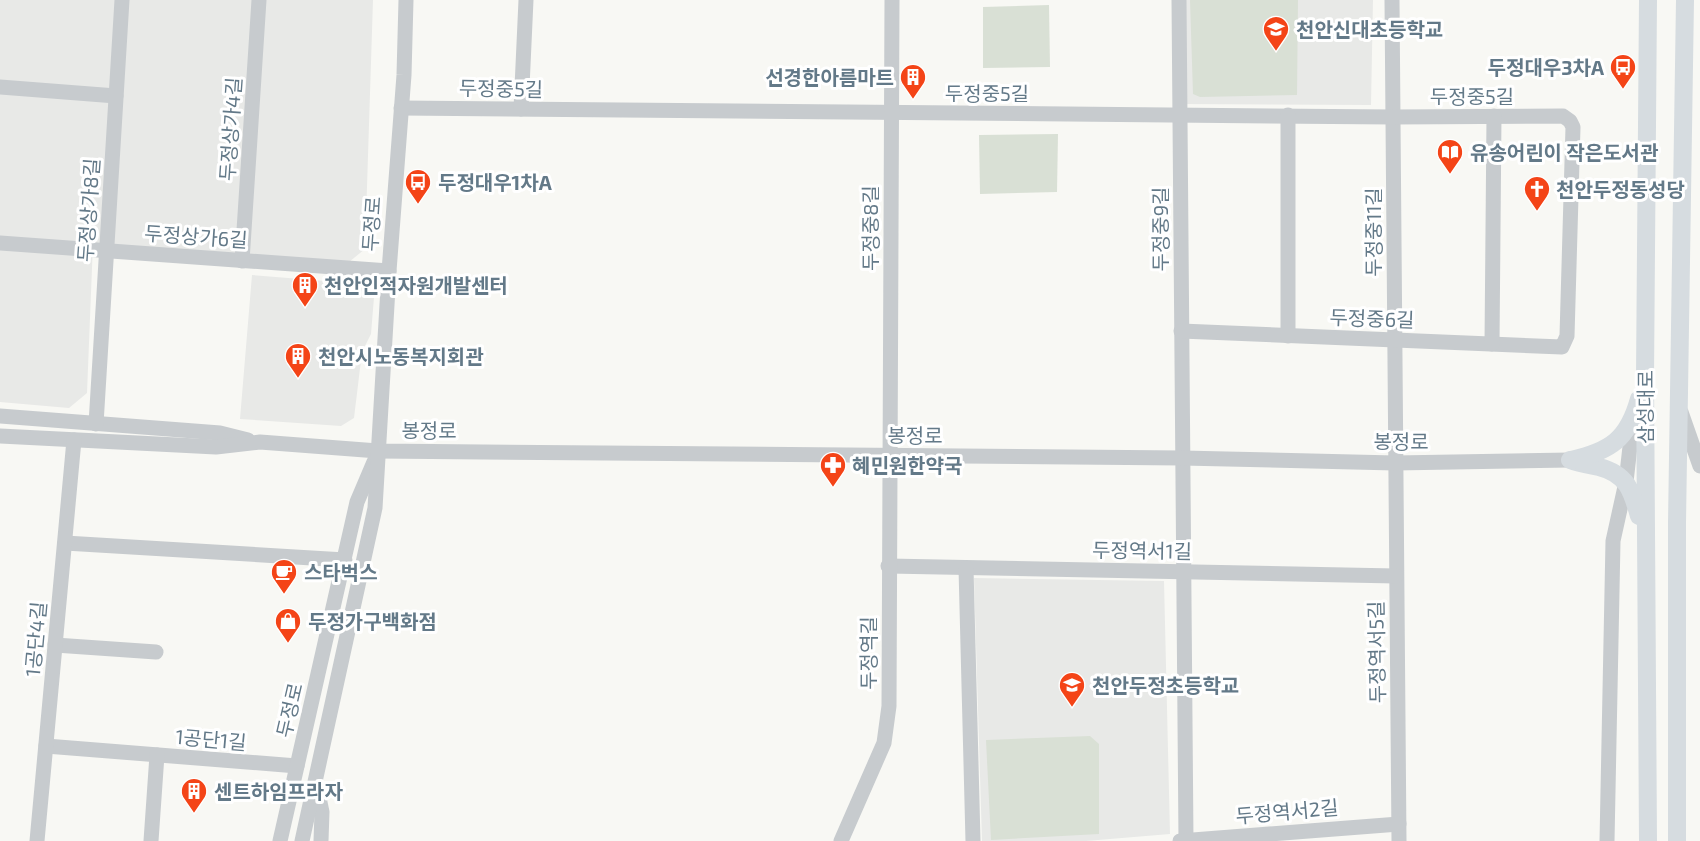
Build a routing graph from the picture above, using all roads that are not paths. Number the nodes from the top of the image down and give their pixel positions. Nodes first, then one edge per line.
1 (122, 0) edge
2 (259, 0) edge
3 (406, 0) edge
4 (526, 0) edge
5 (892, 0) edge
6 (1179, 0) edge
7 (1392, 0) edge
8 (1648, 0) edge
9 (1685, 0) edge
10 (0, 87) edge
11 (116, 96) junction
12 (401, 108) junction
13 (521, 110) junction
14 (892, 113) junction
15 (1180, 115) junction
16 (1288, 116) junction
17 (1494, 116) junction
18 (1393, 117) junction
19 (0, 243) edge
20 (106, 251) junction
21 (242, 261) junction
22 (389, 271) junction
23 (1181, 331) junction
24 (1288, 336) junction
25 (1394, 340) junction
26 (1492, 344) junction
27 (1562, 347) joint
28 (1644, 377) junction
29 (1680, 408) junction
30 (0, 416) edge
31 (1633, 420) junction
32 (96, 424) junction
33 (0, 436) edge
34 (74, 440) junction
35 (260, 442) junction
36 (378, 451) junction
37 (891, 456) junction
38 (1182, 458) junction
39 (1570, 460) junction
40 (1395, 463) junction
41 (1700, 466) edge
42 (1626, 482) junction
43 (1645, 540) junction
44 (65, 543) junction
45 (345, 560) junction
46 (888, 566) junction
47 (966, 568) junction
48 (1183, 572) junction
49 (1396, 576) junction
50 (55, 645) junction
51 (156, 652) dead end
52 (46, 746) junction
53 (157, 755) junction
54 (297, 766) junction
55 (315, 780) junction
56 (1399, 824) junction
57 (37, 841) edge
58 (151, 841) edge
59 (280, 841) edge
60 (302, 841) edge
61 (321, 841) edge
62 (841, 841) edge
63 (973, 841) edge
64 (1180, 841) edge
65 (1186, 841) edge
66 (1399, 841) edge
67 (1607, 841) edge
68 (1648, 841) edge
69 (1677, 841) edge

1 - 11 street, 두정상가8길
2 - 21 street, 두정상가4길
3 - 12 street, 두정로
4 - 13 street
5 - 14 street, 두정중8길
6 - 15 street, 두정중9길
7 - 18 street, 두정중11길
8 - 28 main road, 삼성대로
9 - 29 main road, 삼성대로
10 - 11 street
11 - 20 street, 두정상가8길
12 - 13 street, 두정중5길
12 - 22 street, 두정로
13 - 14 street, 두정중5길
14 - 15 street, 두정중5길
14 - 37 street, 두정중8길
15 - 16 street, 두정중5길
15 - 23 street, 두정중9길
16 - 18 street, 두정중5길
16 - 24 street
17 - 18 street, 두정중5길
17 - 26 street
17 - 27 street, 두정중5길
18 - 25 street, 두정중11길
19 - 20 street, 두정상가6길
20 - 21 street, 두정상가6길
20 - 32 street, 두정상가8길
21 - 22 street, 두정상가6길
22 - 36 street, 두정로
23 - 24 street, 두정중6길
23 - 38 street, 두정중9길
24 - 25 street, 두정중6길
25 - 26 street, 두정중6길
25 - 40 street, 두정중11길
26 - 27 street, 두정중6길
28 - 31 main road
28 - 43 main road, 삼성대로
29 - 41 street
29 - 69 main road, 삼성대로
30 - 32 street, 봉정로
31 - 39 main road
31 - 42 street
32 - 35 street, 봉정로
33 - 34 street, 봉정로
34 - 35 street, 봉정로
34 - 44 street, 1공단4길
35 - 36 street, 봉정로
36 - 37 street, 봉정로
36 - 45 street, 두정로
36 - 55 street, 두정로
37 - 38 street, 봉정로
37 - 46 street, 두정역길
38 - 40 street, 봉정로
38 - 48 street, 두정중9길
39 - 40 street, 봉정로
39 - 42 main road
40 - 49 street, 두정역서5길
42 - 43 main road
42 - 67 street
43 - 68 main road, 삼성대로
44 - 45 street
44 - 50 street, 1공단4길
45 - 54 street, 두정로
46 - 47 street, 두정역서1길
46 - 62 street, 두정역길
47 - 48 street, 두정역서1길
47 - 63 street
48 - 49 street, 두정역서1길
48 - 65 street, 두정중9길
49 - 56 street, 두정역서5길
50 - 51 street
50 - 52 street, 1공단4길
52 - 53 street, 1공단1길
52 - 57 street, 1공단4길
53 - 54 street, 1공단1길
53 - 58 street
54 - 59 street, 두정로
55 - 60 street, 두정로
55 - 61 street
56 - 65 street, 두정역서2길
56 - 66 street, 두정역서5길
64 - 65 street, 두정역서2길

